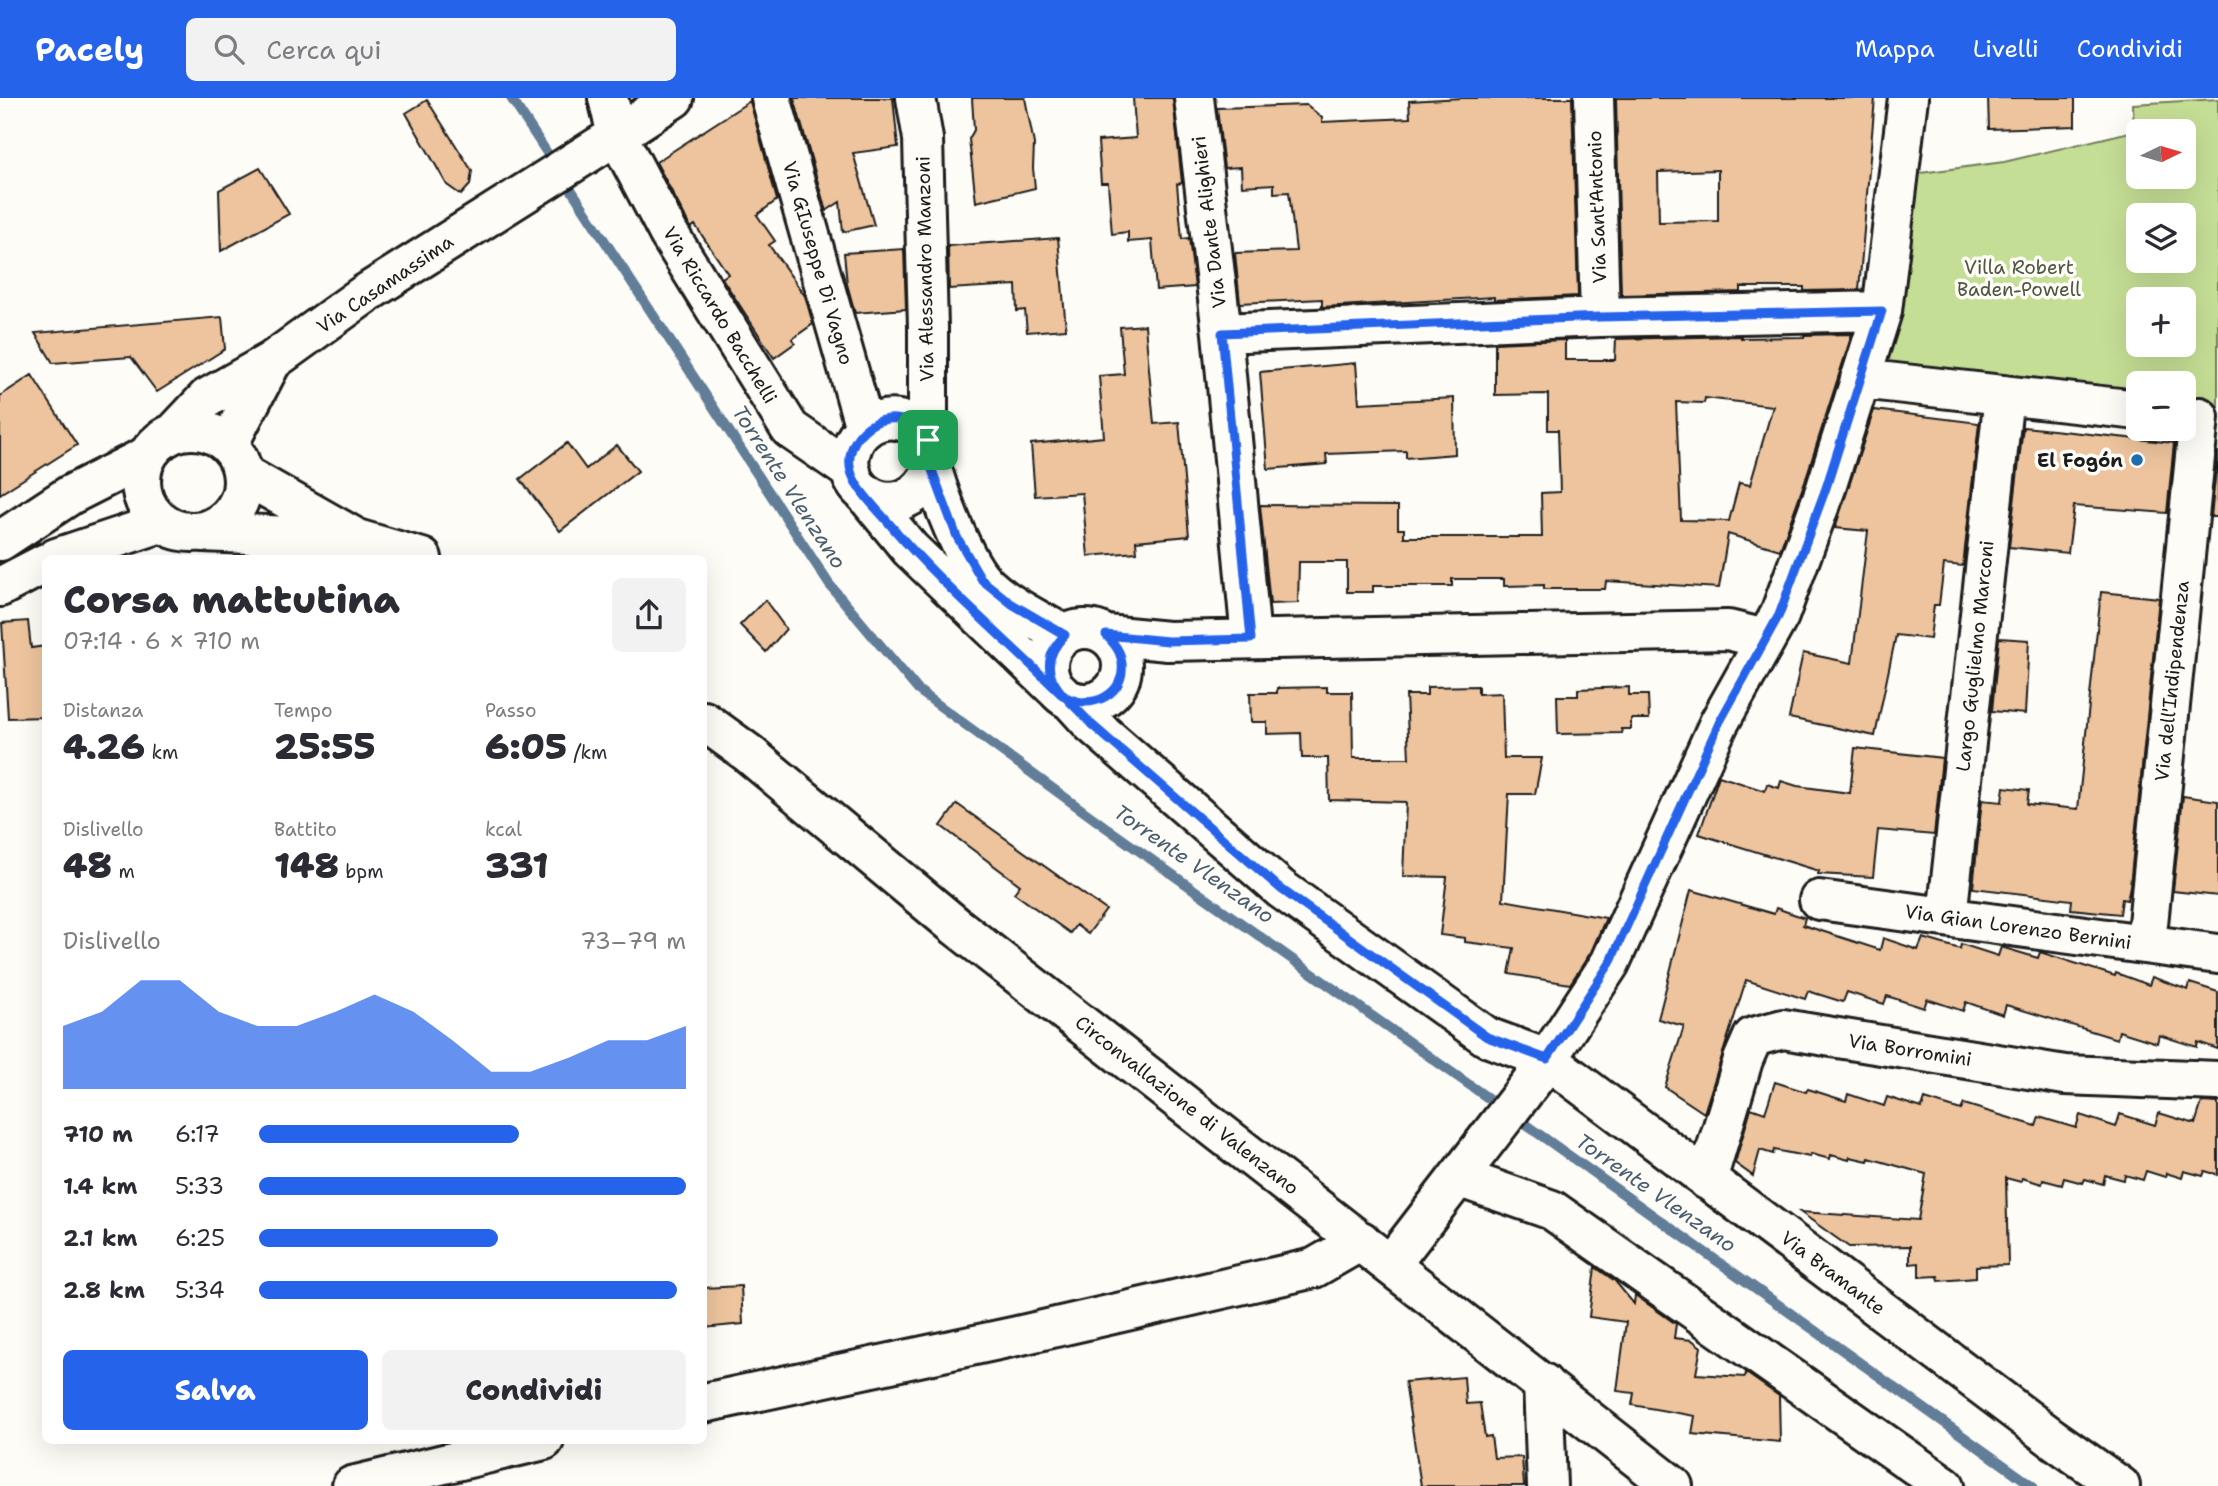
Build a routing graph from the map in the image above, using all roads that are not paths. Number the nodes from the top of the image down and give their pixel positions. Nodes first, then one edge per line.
1 (608, 98) edge
2 (674, 98) edge
3 (771, 98) edge
4 (916, 98) edge
5 (1194, 98) edge
6 (1594, 98) edge
7 (1908, 98) edge
8 (607, 141) junction
9 (1882, 311) junction
10 (1600, 317) junction
11 (1222, 333) junction
12 (272, 361) junction
13 (1860, 379) junction
14 (2004, 395) junction
15 (2126, 409) edge
16 (2200, 417) edge
17 (865, 428) junction
18 (160, 444) junction
19 (930, 455) junction
20 (235, 460) junction
21 (857, 482) junction
22 (161, 523) junction
23 (203, 532) junction
24 (357, 539) junction
25 (0, 541) edge
26 (65, 555) edge
27 (412, 555) edge
28 (42, 566) edge
29 (0, 587) edge
30 (1065, 635) junction
31 (1106, 635) junction
32 (1251, 639) junction
33 (1765, 639) junction
34 (1066, 698) junction
35 (707, 723) edge
36 (1819, 900) dead end
37 (1947, 917) junction
38 (2146, 944) junction
39 (2218, 954) edge
40 (1541, 1068) junction
41 (2218, 1081) edge
42 (1458, 1177) junction
43 (1707, 1180) junction
44 (1376, 1252) junction
45 (1543, 1383) junction
46 (707, 1402) edge
47 (527, 1444) edge
48 (352, 1486) edge
49 (1547, 1486) edge
50 (1673, 1486) edge
51 (1945, 1486) edge
52 (2120, 1486) edge

1 - 8 street, Via Riccardo Bacchelli
2 - 8 street
3 - 17 street, Via GIuseppe Di Vagno
4 - 19 street, Via Alessandro Manzoni
5 - 11 street, Via Dante Alighieri
6 - 10 street, Via Sant'Antonio
7 - 9 street
8 - 12 street, Via Casamassima
8 - 21 street, Via Riccardo Bacchelli
9 - 10 street
9 - 13 street
10 - 11 street
11 - 32 street, Via Dante Alighieri
12 - 18 street, Via Casamassima
12 - 20 street
13 - 14 street
13 - 33 street
14 - 15 street
14 - 37 street, Largo Guglielmo Marconi
16 - 38 street, Via dell'Indipendenza
17 - 19 street
17 - 21 street
18 - 20 street
18 - 22 street
18 - 25 street
19 - 21 street, Via Riccardo Bacchelli
19 - 30 street
20 - 23 street
20 - 24 street
21 - 34 street
22 - 23 street
22 - 26 street
23 - 24 street
24 - 27 street
28 - 29 street
30 - 31 street
30 - 34 street
31 - 32 street
31 - 34 street
32 - 33 street
33 - 40 street
34 - 40 street
35 - 44 street, Circonvallazione di Valenzano
36 - 37 street, Via Gian Lorenzo Bernini
37 - 38 street, Via Gian Lorenzo Bernini
38 - 39 street, Via Gian Lorenzo Bernini
40 - 42 street
40 - 43 street, Via Bramante
41 - 43 street, Via Borromini
42 - 44 street
42 - 51 street
43 - 52 street, Via Bramante
44 - 45 street, Circonvallazione di Valenzano
44 - 46 street
45 - 49 street
45 - 50 street, Circonvallazione di Valenzano
47 - 48 street

